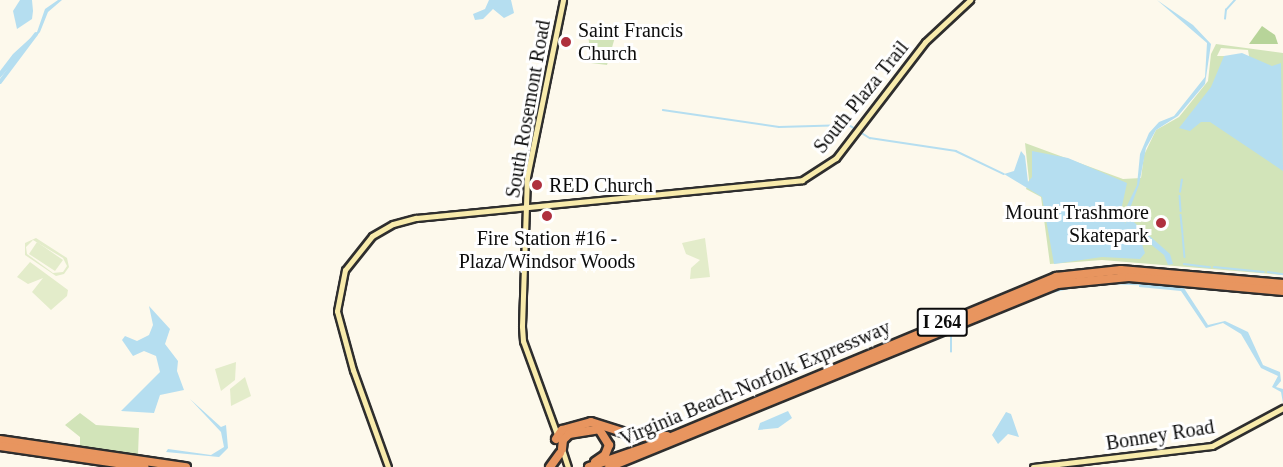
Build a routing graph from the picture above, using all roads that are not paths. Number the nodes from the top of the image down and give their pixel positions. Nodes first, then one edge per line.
1 (562, 0) edge
2 (970, 0) edge
3 (523, 208) junction
4 (1171, 277) junction
5 (1181, 278) junction
6 (1283, 284) edge
7 (1283, 291) edge
8 (1283, 408) edge
9 (686, 432) junction
10 (556, 433) junction
11 (0, 440) edge
12 (669, 445) junction
13 (0, 446) edge
14 (561, 451) junction
15 (144, 467) edge
16 (186, 467) edge
17 (389, 467) edge
18 (550, 467) edge
19 (566, 467) edge
20 (586, 467) edge
21 (609, 467) edge
22 (626, 467) edge
23 (1033, 467) edge

1 - 3 main road, South Rosemont Road
2 - 3 main road, South Plaza Trail
3 - 10 main road, South Rosemont Road
3 - 10 main road, South Rosemont Road
3 - 17 main road, South Plaza Trail
4 - 5 highway, Virginia Beach-Norfolk Expressway / I 264
4 - 9 highway, Virginia Beach-Norfolk Expressway / I 264
4 - 12 highway, Virginia Beach-Norfolk Expressway / I 264
5 - 6 highway, Virginia Beach-Norfolk Expressway / I 264
5 - 7 highway, Virginia Beach-Norfolk Expressway / I 264
8 - 23 main road, Bonney Road
9 - 10 highway
9 - 20 highway, Virginia Beach-Norfolk Expressway / I 264
10 - 14 main road, South Rosemont Road
11 - 16 highway
12 - 21 highway, Virginia Beach-Norfolk Expressway / I 264
12 - 22 highway
13 - 15 highway
14 - 18 highway
14 - 19 main road, South Rosemont Road
14 - 20 highway

